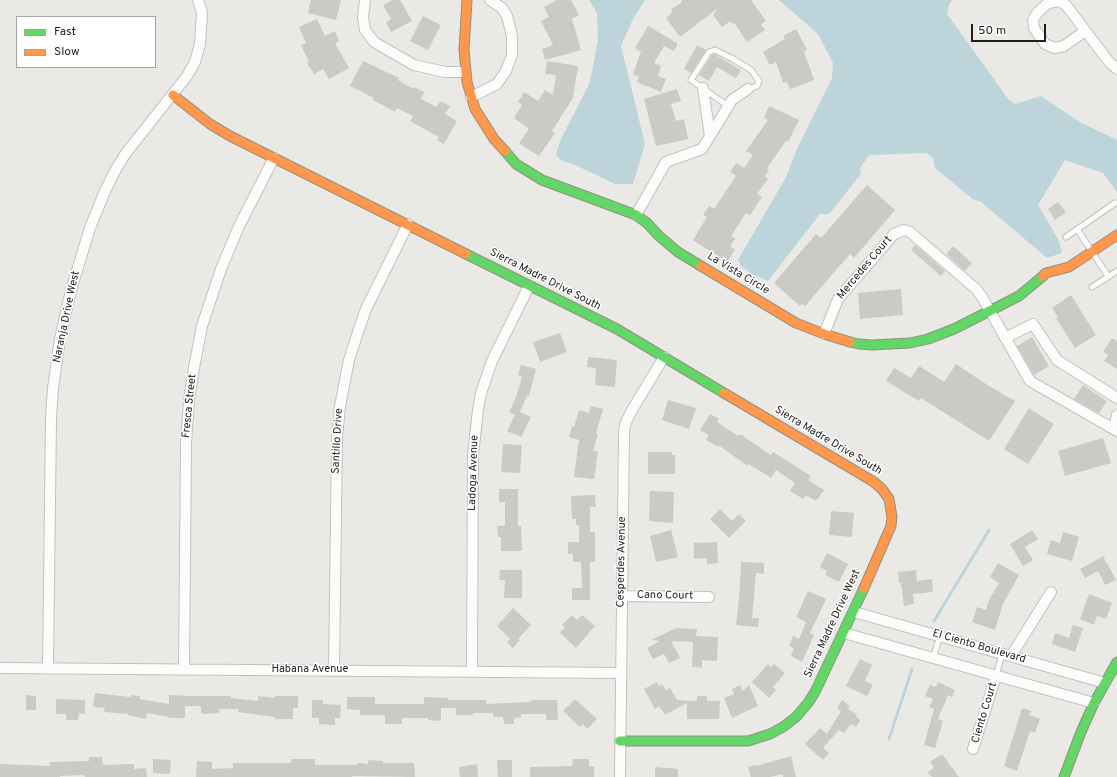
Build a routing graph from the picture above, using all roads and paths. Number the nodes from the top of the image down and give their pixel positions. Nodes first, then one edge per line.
1 (198, 0) edge
2 (365, 0) edge
3 (467, 0) edge
4 (490, 0) edge
5 (1085, 31) junction
6 (1117, 69) edge
7 (465, 72) junction
8 (703, 88) junction
9 (748, 89) joint
10 (172, 95) junction
11 (471, 97) junction
12 (728, 106) junction
13 (710, 136) junction
14 (274, 158) junction
15 (1115, 203) dead end
16 (636, 215) junction
17 (408, 224) junction
18 (1077, 229) junction
19 (1117, 235) edge
20 (1066, 237) dead end
21 (1092, 252) junction
22 (1117, 271) edge
23 (1108, 276) junction
24 (529, 286) junction
25 (1092, 287) dead end
26 (990, 310) junction
27 (824, 334) junction
28 (1005, 338) junction
29 (664, 357) junction
30 (1117, 398) edge
31 (1117, 415) edge
32 (1116, 430) edge
33 (891, 508) joint
34 (1051, 592) dead end
35 (622, 596) junction
36 (709, 597) dead end
37 (854, 612) junction
38 (844, 633) junction
39 (940, 636) junction
40 (1006, 655) junction
41 (933, 658) junction
42 (1116, 666) edge
43 (0, 668) edge
44 (48, 668) junction
45 (184, 670) junction
46 (334, 670) junction
47 (472, 672) junction
48 (620, 673) junction
49 (996, 676) junction
50 (1105, 683) junction
51 (1094, 703) junction
52 (620, 741) junction
53 (973, 749) dead end
54 (620, 777) edge
55 (1064, 777) edge

1 - 10 street, Naranja Drive West
2 - 7 street
3 - 7 street, La Vista Circle
4 - 11 street
5 - 5 street
5 - 6 street
7 - 11 street, La Vista Circle
8 - 9 lane
8 - 12 lane
8 - 13 street
9 - 12 street
10 - 14 street, Sierra Madre Drive South
10 - 44 street, Naranja Drive West
11 - 16 street, La Vista Circle
12 - 13 street
13 - 16 street
14 - 17 street, Sierra Madre Drive South
14 - 45 street, Fresca Street
15 - 18 lane
16 - 27 street, La Vista Circle
17 - 24 street, Sierra Madre Drive South
17 - 46 street, Santillo Drive
18 - 20 lane
18 - 21 lane
19 - 21 street, La Vista Circle
21 - 23 lane
21 - 26 street, La Vista Circle
22 - 23 lane
23 - 25 lane
24 - 29 street, Sierra Madre Drive South
24 - 47 street, Ladoga Avenue
26 - 27 street, La Vista Circle
26 - 27 street, Mercedes Court
26 - 28 street
28 - 30 street
28 - 32 street
29 - 33 street, Sierra Madre Drive South
29 - 35 street, Cesperdes Avenue
31 - 32 street
33 - 37 street, Sierra Madre Drive West
34 - 40 street
35 - 36 street, Cano Court
35 - 48 street, Cesperdes Avenue
37 - 38 street, Sierra Madre Drive West
37 - 39 street, El Ciento Boulevard
38 - 41 street, El Ciento Boulevard
38 - 52 street, Sierra Madre Drive West
39 - 40 street, El Ciento Boulevard
39 - 41 lane
40 - 49 lane
40 - 50 street, El Ciento Boulevard
41 - 49 street, El Ciento Boulevard
42 - 50 street
43 - 44 street, Habana Avenue
44 - 45 street, Habana Avenue
45 - 46 street, Habana Avenue
46 - 47 street, Habana Avenue
47 - 48 street, Habana Avenue
48 - 52 street, Cesperdes Avenue
49 - 51 street, El Ciento Boulevard
49 - 53 street, Ciento Court
50 - 51 street
51 - 55 street
52 - 54 street, Cesperdes Avenue

